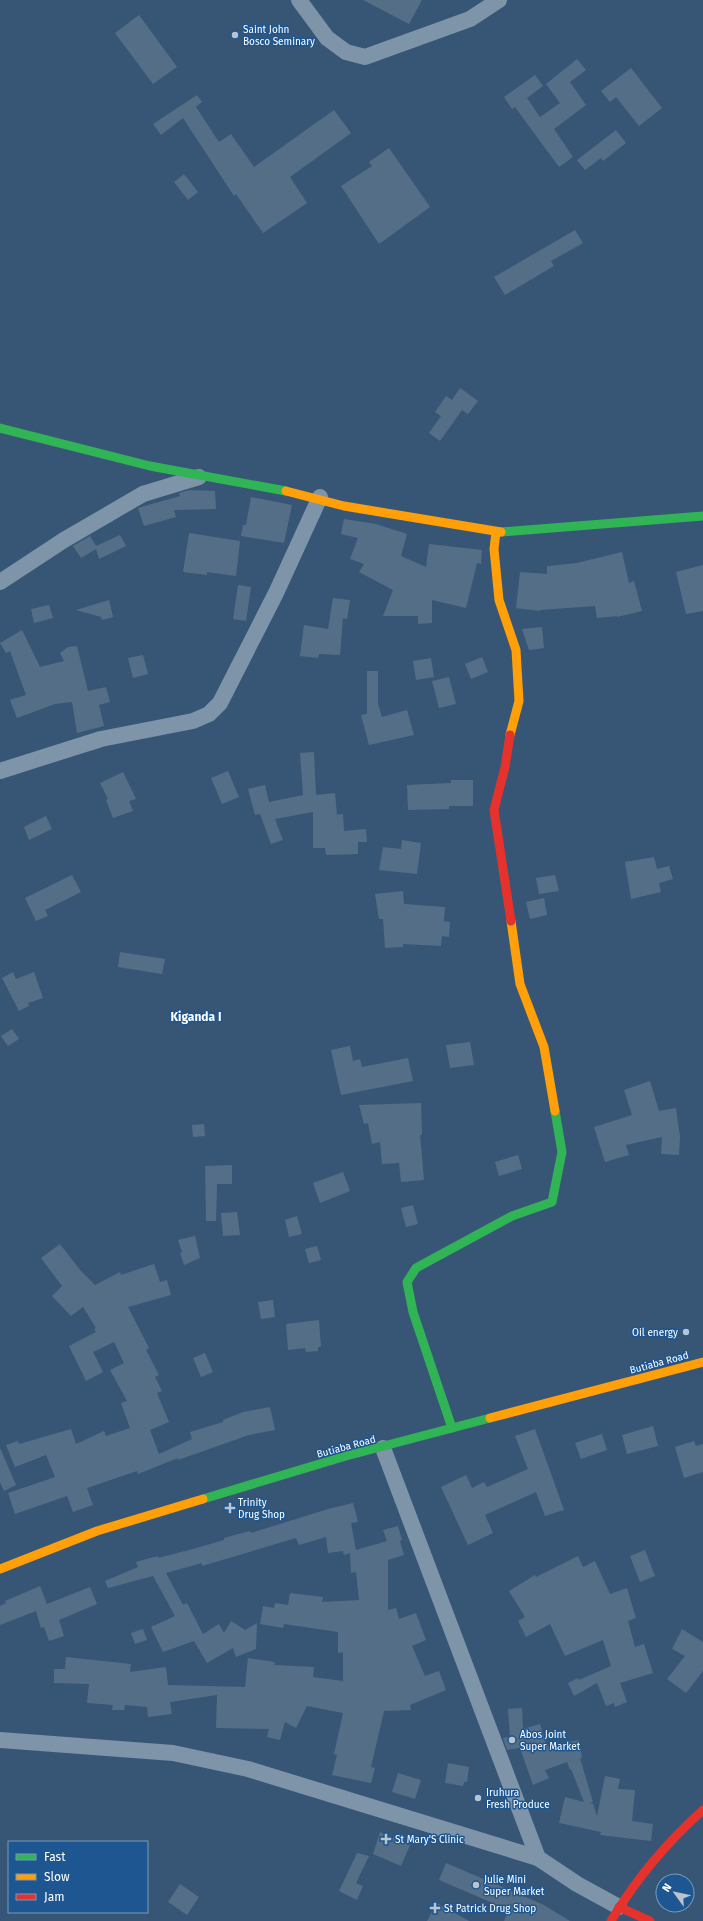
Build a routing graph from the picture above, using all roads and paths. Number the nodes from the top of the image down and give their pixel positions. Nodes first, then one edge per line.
1 (299, 0) edge
2 (499, 0) edge
3 (0, 428) edge
4 (201, 476) junction
5 (320, 497) junction
6 (703, 516) edge
7 (496, 532) junction
8 (0, 582) edge
9 (0, 771) edge
10 (703, 1362) edge
11 (452, 1428) junction
12 (383, 1448) junction
13 (0, 1569) edge
14 (0, 1740) edge
15 (703, 1810) edge
16 (538, 1858) junction
17 (619, 1906) junction
18 (611, 1921) edge
19 (650, 1921) edge

1 - 2 street
3 - 4 street
4 - 5 street
4 - 8 street
5 - 7 street
5 - 9 street
6 - 7 street
7 - 11 street
10 - 11 street, Butiaba Road
11 - 12 street, Butiaba Road
12 - 13 street, Butiaba Road
12 - 16 street
14 - 16 street
15 - 17 street
16 - 17 street
17 - 18 street
17 - 19 street

